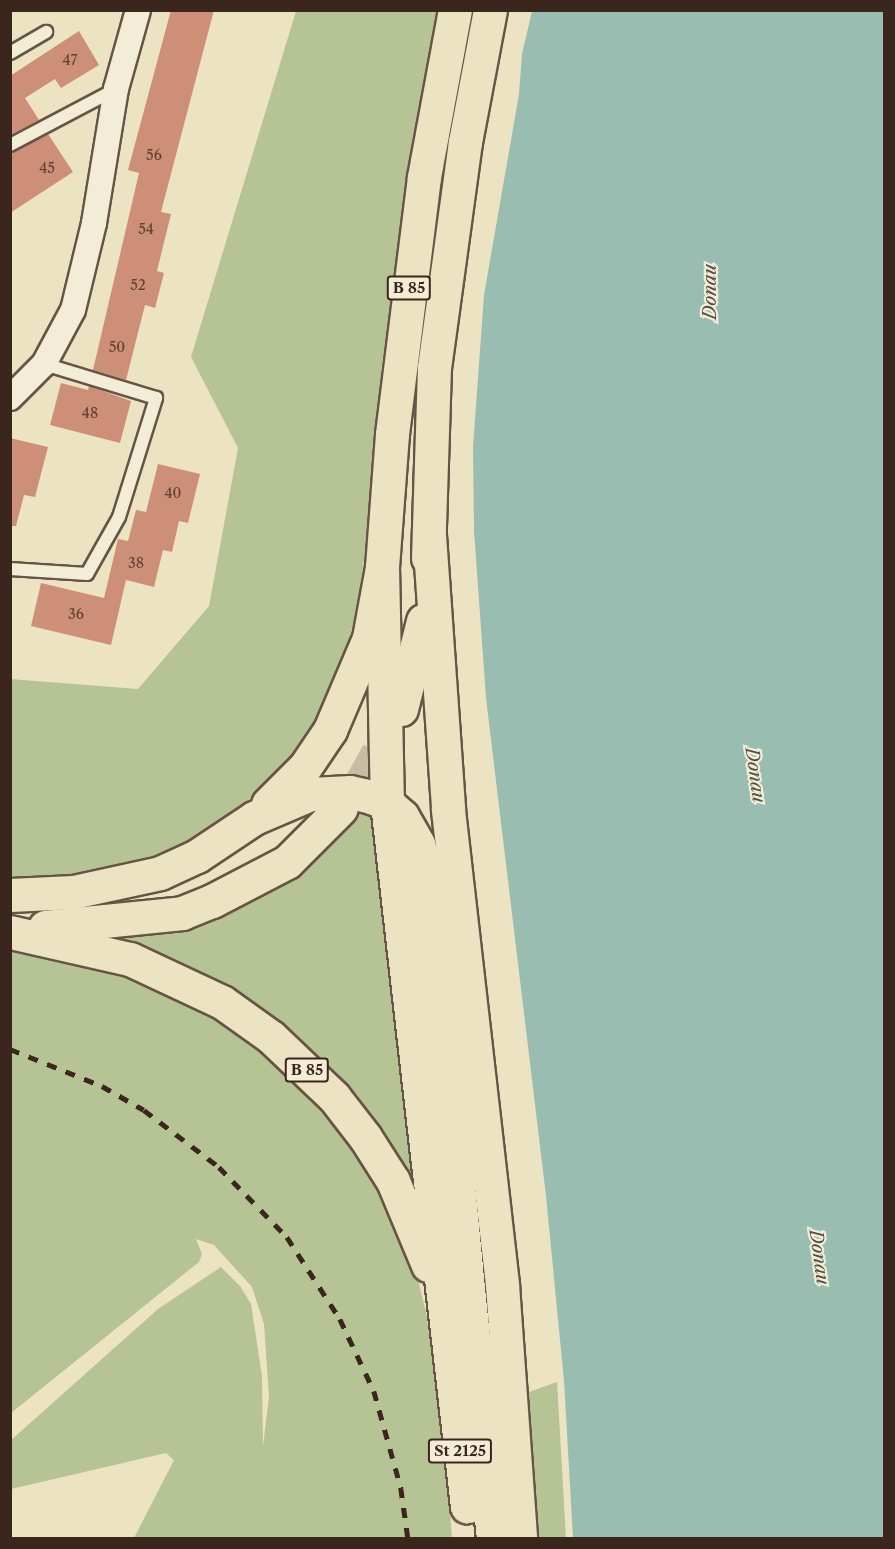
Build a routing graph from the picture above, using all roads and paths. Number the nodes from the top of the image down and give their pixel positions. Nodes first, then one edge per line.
1 (138, 10) edge
2 (455, 10) edge
3 (490, 10) edge
4 (46, 32) dead end
5 (10, 53) edge
6 (116, 88) junction
7 (10, 145) edge
8 (44, 364) junction
9 (10, 398) edge
10 (429, 535) junction
11 (382, 567) junction
12 (10, 570) edge
13 (401, 709) tunnel mouth
14 (387, 802) junction
15 (341, 808) tunnel mouth
16 (254, 818) junction
17 (10, 895) edge
18 (10, 932) edge
19 (450, 1363) junction
20 (470, 1539) edge
21 (493, 1539) edge
22 (520, 1539) edge

1 - 6 street
2 - 11 main road, B 85
3 - 10 main road, B 85
4 - 5 lane
6 - 7 lane
6 - 8 street
8 - 9 street
8 - 12 lane
10 - 13 main road, B 85
10 - 22 main road
11 - 14 main road
11 - 16 main road, B 85
14 - 16 main road, B 85
14 - 19 main road
14 - 21 main road
15 - 18 main road, B 85
16 - 17 main road, B 85
18 - 19 main road, B 85
19 - 20 main road, St 2125

